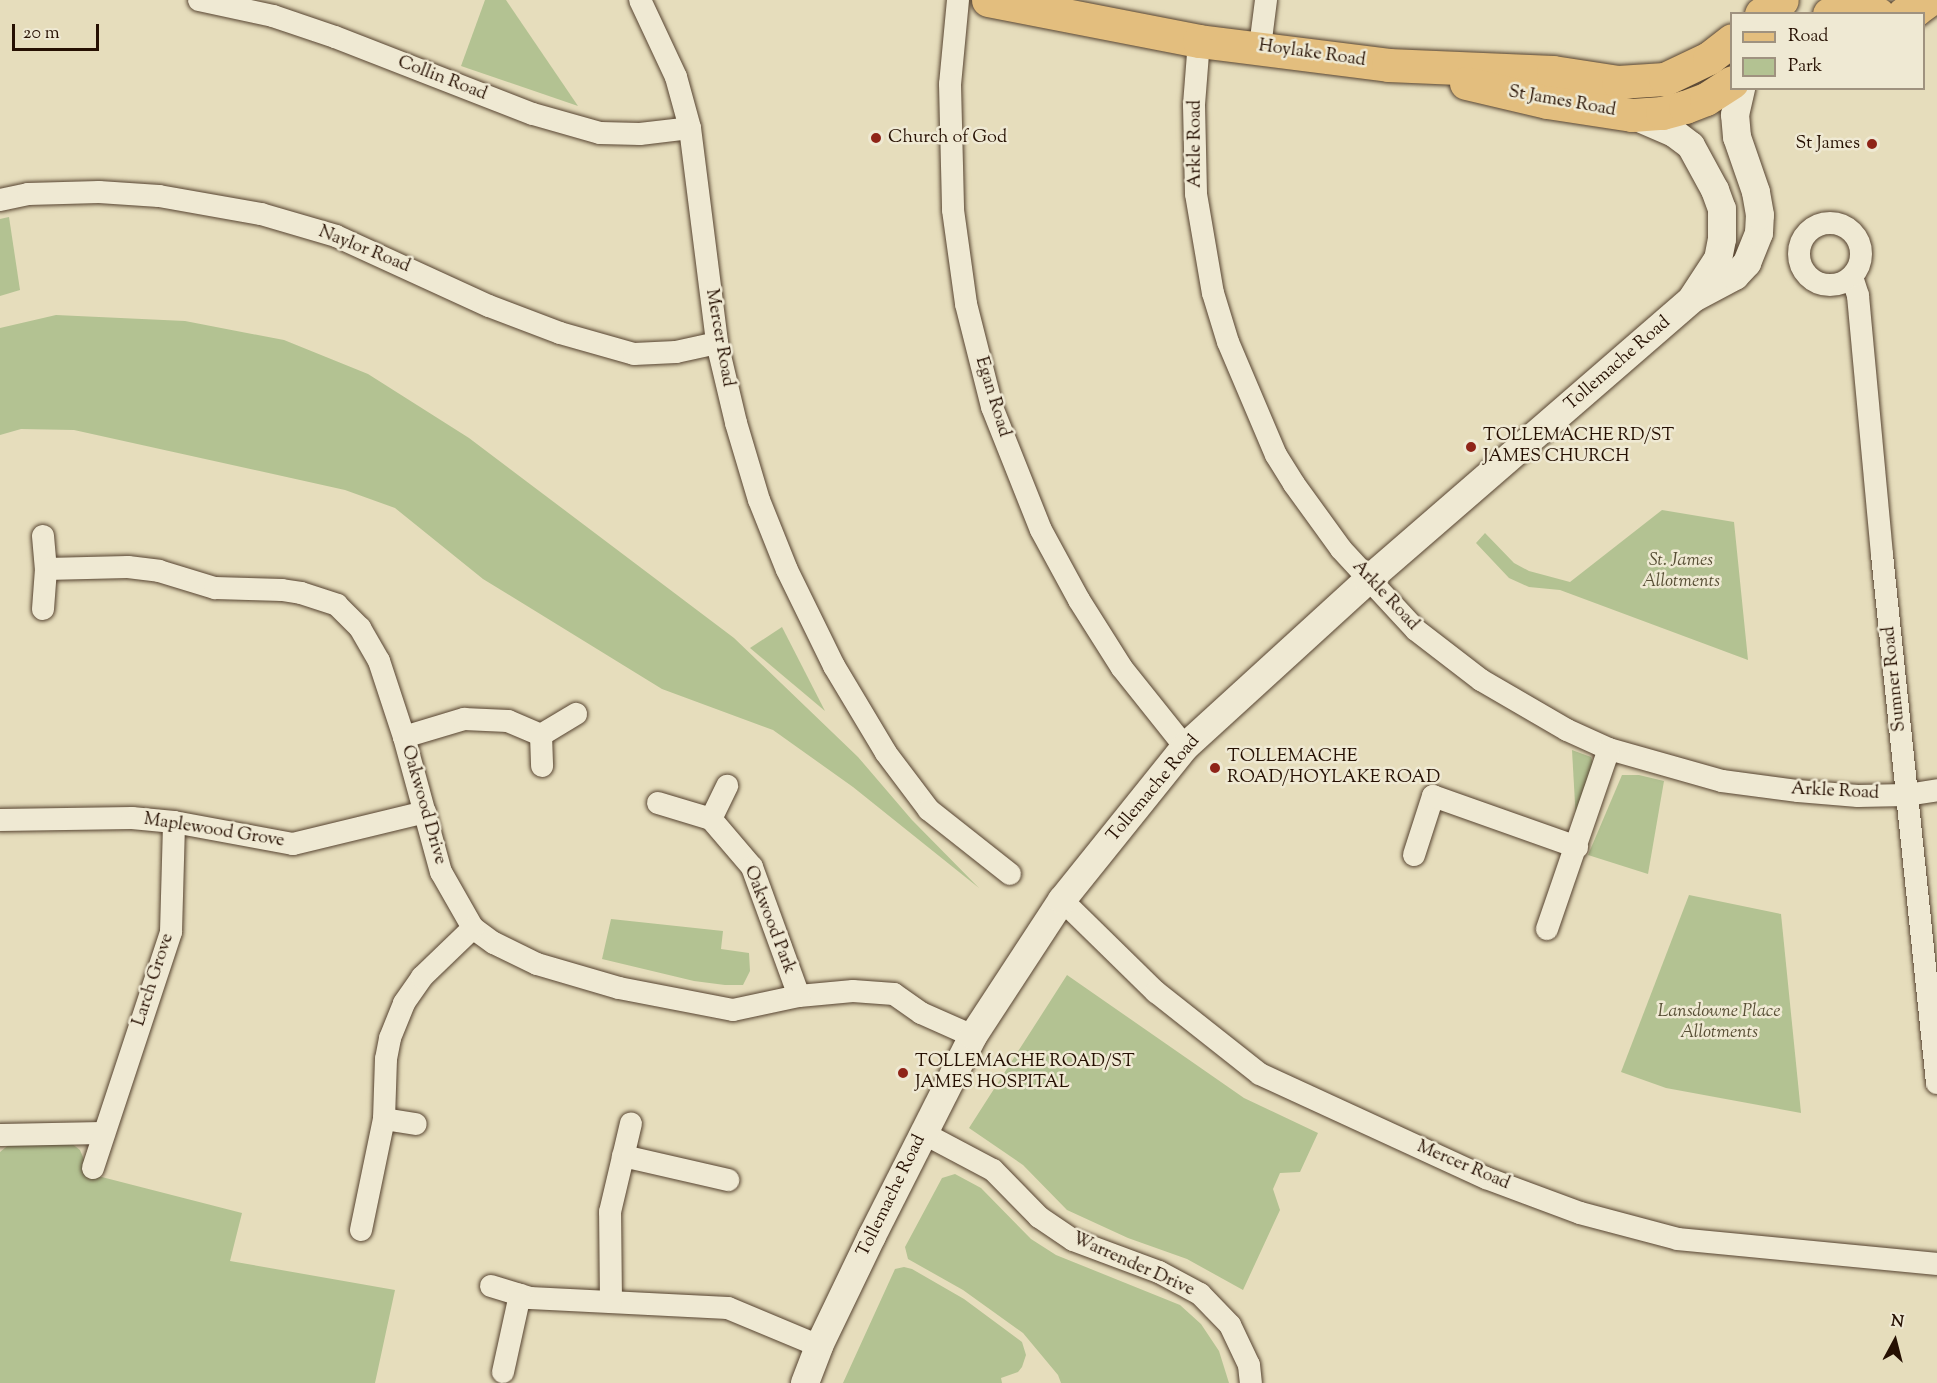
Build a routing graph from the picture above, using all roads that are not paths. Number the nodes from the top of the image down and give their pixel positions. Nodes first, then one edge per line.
1 (199, 0) edge
2 (640, 0) edge
3 (958, 0) edge
4 (988, 0) edge
5 (1266, 0) edge
6 (1782, 0) edge
7 (1929, 0) edge
8 (1764, 12) edge
9 (1909, 12) edge
10 (1199, 41) junction
11 (1260, 47) junction
12 (1720, 49) edge
13 (1388, 64) junction
14 (1639, 82) junction
15 (1741, 90) edge
16 (1703, 95) edge
17 (1632, 115) junction
18 (690, 128) junction
19 (1737, 137) junction
20 (1691, 146) junction
21 (0, 200) edge
22 (1852, 277) dead end
23 (1692, 299) junction
24 (717, 343) junction
25 (43, 536) dead end
26 (46, 569) junction
27 (1368, 580) junction
28 (43, 609) dead end
29 (576, 714) dead end
30 (541, 735) junction
31 (404, 737) junction
32 (1185, 747) junction
33 (1610, 749) junction
34 (542, 766) dead end
35 (727, 786) dead end
36 (1937, 790) edge
37 (1907, 795) junction
38 (658, 803) dead end
39 (425, 812) junction
40 (711, 819) junction
41 (0, 820) edge
42 (174, 822) junction
43 (1577, 847) junction
44 (1414, 855) dead end
45 (1010, 874) dead end
46 (1062, 900) junction
47 (473, 928) junction
48 (1547, 929) dead end
49 (799, 996) junction
50 (973, 1036) junction
51 (1937, 1083) edge
52 (384, 1119) junction
53 (632, 1123) dead end
54 (416, 1124) dead end
55 (104, 1133) junction
56 (923, 1134) junction
57 (0, 1135) edge
58 (623, 1156) junction
59 (93, 1168) dead end
60 (728, 1180) dead end
61 (361, 1230) dead end
62 (1937, 1264) edge
63 (491, 1286) dead end
64 (520, 1295) junction
65 (611, 1302) junction
66 (819, 1346) junction
67 (503, 1371) dead end
68 (805, 1383) edge
69 (1251, 1383) edge

1 - 18 street, Collin Road
2 - 18 street, Mercer Road
3 - 32 street, Egan Road
4 - 10 main road, Hoylake Road
5 - 11 street
6 - 8 main road
7 - 9 main road
10 - 11 main road, Hoylake Road
10 - 27 street, Arkle Road
11 - 13 main road, Hoylake Road
12 - 14 main road
12 - 16 street
13 - 14 main road, Hoylake Road
13 - 17 main road, St James Road
14 - 16 street
15 - 19 street, Tollemache Road
16 - 17 main road, St James Road
16 - 19 street, Tollemache Road
16 - 20 street, Tollemache Road
17 - 20 street, Tollemache Road
18 - 24 street, Mercer Road
19 - 23 street, Tollemache Road
20 - 23 street, Tollemache Road
21 - 24 street, Naylor Road
22 - 37 street, Sumner Road
23 - 27 street, Tollemache Road
24 - 45 street, Mercer Road
25 - 26 street
26 - 28 street
26 - 31 street, Oakwood Drive
27 - 32 street, Tollemache Road
27 - 33 street, Arkle Road
29 - 30 street
30 - 31 street
30 - 34 street
31 - 39 street, Oakwood Drive
32 - 46 street, Tollemache Road
33 - 37 street, Arkle Road
33 - 43 street
35 - 40 street
36 - 37 street, Arkle Road
37 - 51 street, Sumner Road
38 - 40 street
39 - 42 street, Maplewood Grove
39 - 47 street, Oakwood Drive
40 - 49 street, Oakwood Park
41 - 42 street, Maplewood Grove
42 - 55 street, Larch Grove
43 - 44 street
43 - 48 street
46 - 50 street, Tollemache Road
46 - 62 street, Mercer Road
47 - 49 street, Oakwood Drive
47 - 52 street
49 - 50 street, Oakwood Drive
50 - 56 street, Tollemache Road
52 - 54 street
52 - 61 street
53 - 58 street
55 - 57 street
55 - 59 street, Larch Grove
56 - 66 street, Tollemache Road
56 - 69 street, Warrender Drive
58 - 60 street
58 - 65 street
63 - 64 street
64 - 65 street
64 - 67 street
65 - 66 street
66 - 68 street, Tollemache Road

